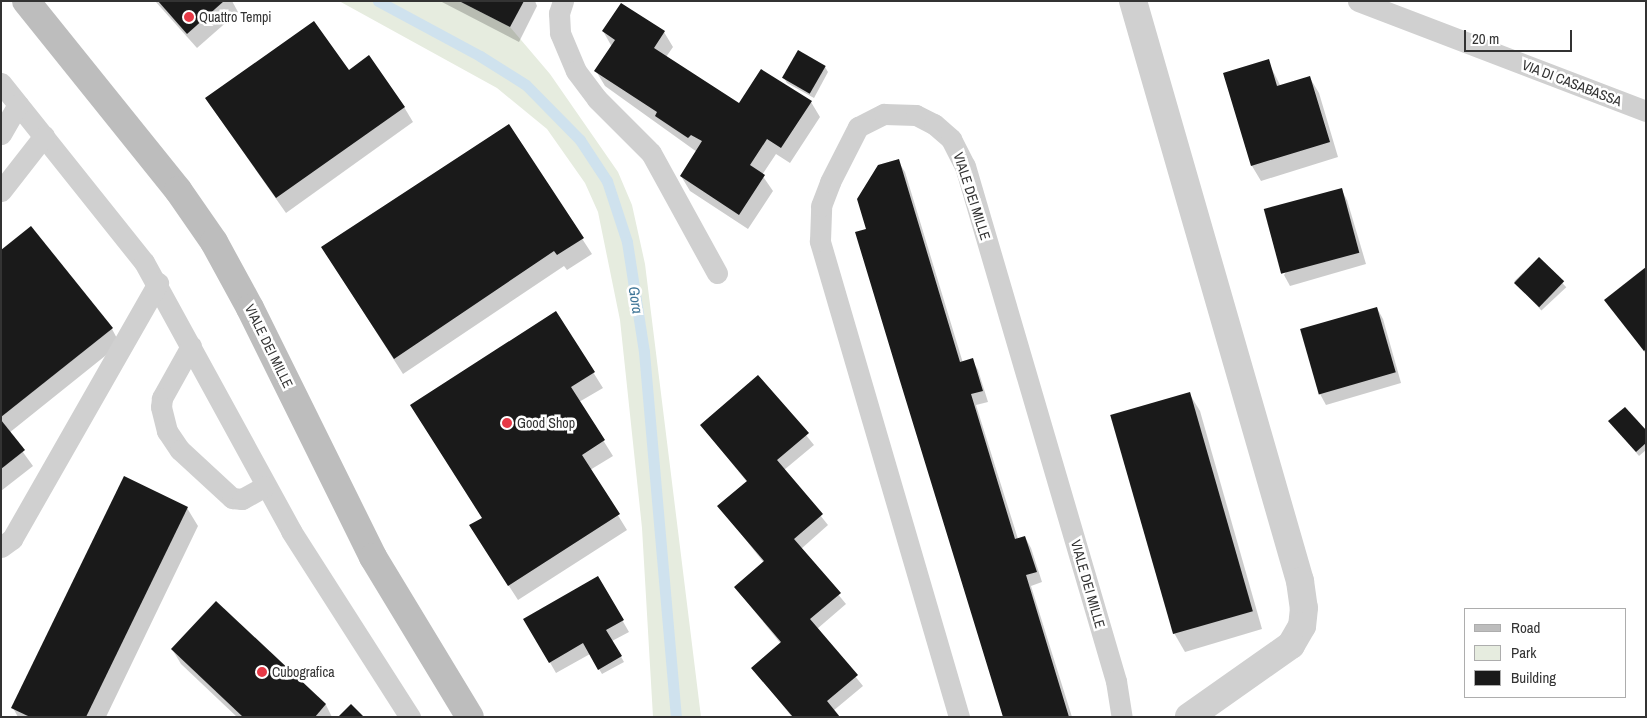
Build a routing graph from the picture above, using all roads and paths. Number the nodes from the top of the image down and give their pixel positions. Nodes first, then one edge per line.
1 (26, 1) edge
2 (563, 1) edge
3 (1133, 1) edge
4 (1358, 1) edge
5 (1, 83) edge
6 (18, 105) junction
7 (1646, 111) edge
8 (1, 134) edge
9 (44, 136) junction
10 (1, 190) edge
11 (717, 274) dead end
12 (158, 283) junction
13 (191, 346) junction
14 (265, 486) junction
15 (1, 547) edge
16 (410, 717) edge
17 (470, 717) edge
18 (959, 717) edge
19 (1122, 717) edge
20 (1189, 717) edge

1 - 17 main road, VIALE DEI MILLE
2 - 11 lane
3 - 20 street
4 - 7 lane, VIA DI CASABASSA
5 - 6 lane
6 - 8 lane
6 - 9 lane
9 - 10 lane
9 - 12 lane
12 - 13 lane
12 - 15 lane
13 - 14 lane
13 - 14 lane
14 - 16 lane
18 - 19 lane, VIALE DEI MILLE

